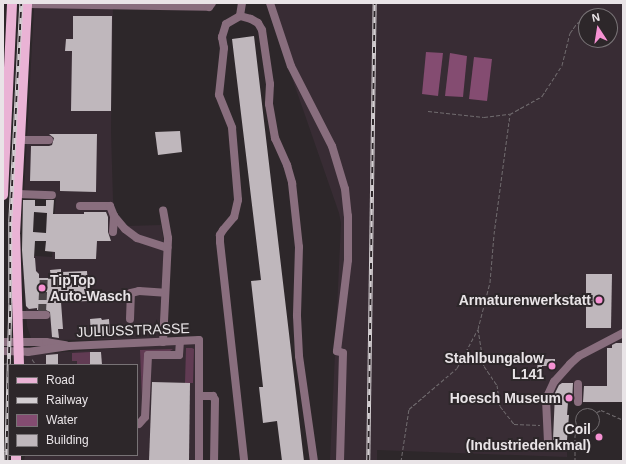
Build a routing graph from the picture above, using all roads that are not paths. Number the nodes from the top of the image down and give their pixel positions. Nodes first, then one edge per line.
1 (12, 3) edge
2 (27, 3) edge
3 (212, 3) edge
4 (242, 3) edge
5 (270, 3) edge
6 (108, 4) edge
7 (240, 16) junction
8 (5, 131) edge
9 (20, 140) junction
10 (49, 140) dead end
11 (17, 194) junction
12 (3, 195) edge
13 (52, 195) dead end
14 (80, 206) dead end
15 (163, 210) dead end
16 (114, 216) junction
17 (114, 232) dead end
18 (167, 248) junction
19 (165, 294) junction
20 (43, 314) dead end
21 (17, 315) junction
22 (130, 319) dead end
23 (623, 333) edge
24 (180, 341) junction
25 (3, 342) edge
26 (162, 342) junction
27 (18, 347) junction
28 (3, 352) edge
29 (18, 364) edge
30 (578, 384) dead end
31 (200, 396) junction
32 (578, 402) dead end
33 (139, 424) dead end
34 (548, 442) dead end
35 (199, 461) edge
36 (214, 461) edge
37 (244, 461) edge
38 (314, 461) edge
39 (340, 461) edge

1 - 8 main road
2 - 6 street
2 - 9 main road
3 - 6 street
4 - 7 street
5 - 39 street
7 - 37 street
7 - 38 street
8 - 12 main road
9 - 10 street
9 - 11 main road
11 - 13 street
11 - 21 main road
14 - 16 street
15 - 18 street
16 - 17 street
16 - 18 street
18 - 19 street
19 - 22 street
19 - 26 street
20 - 21 street
21 - 27 main road
23 - 34 street
24 - 26 street, JULIUSSTRASSE
24 - 31 street, JULIUSSTRASSE
24 - 33 street
25 - 27 street, JULIUSSTRASSE
26 - 27 street, JULIUSSTRASSE
27 - 28 street, JULIUSSTRASSE
27 - 29 main road
30 - 32 street
31 - 35 street
31 - 36 street

